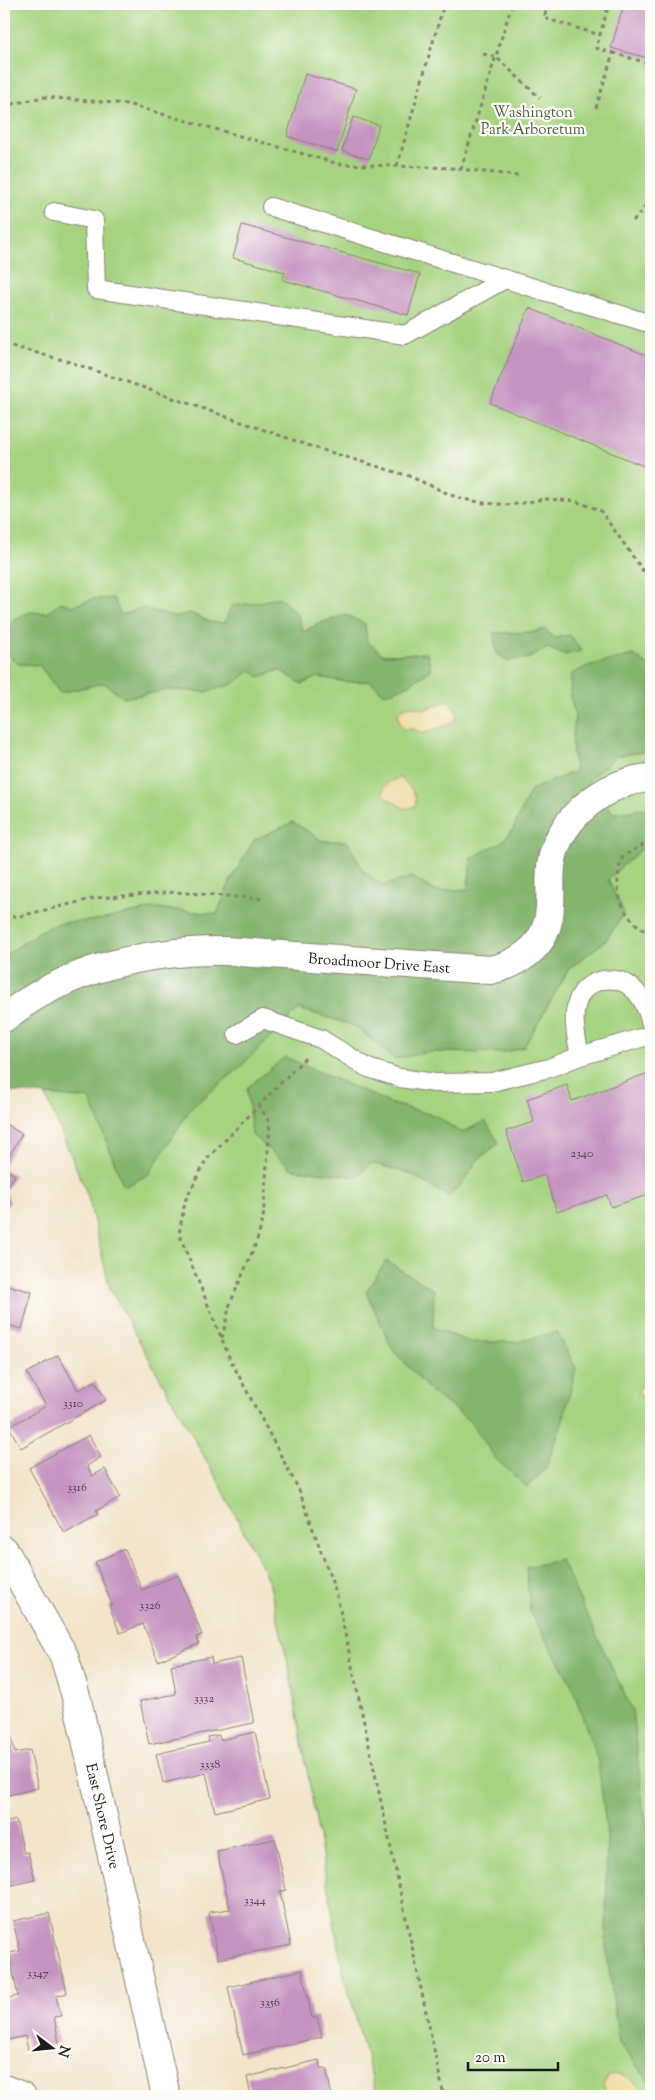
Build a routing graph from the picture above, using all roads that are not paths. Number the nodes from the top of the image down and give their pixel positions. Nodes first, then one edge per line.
1 (271, 207) dead end
2 (54, 212) dead end
3 (505, 279) junction
4 (651, 324) edge
5 (651, 778) edge
6 (4, 1018) edge
7 (651, 1024) edge
8 (237, 1034) dead end
9 (651, 1035) edge
10 (580, 1056) junction
11 (4, 1550) edge
12 (4, 2089) edge
13 (22, 2096) edge
14 (166, 2096) edge

1 - 3 lane
2 - 3 lane
3 - 4 lane
5 - 6 street, Broadmoor Drive East
7 - 10 lane
8 - 10 lane
9 - 10 lane
11 - 14 street, East Shore Drive
12 - 13 street

